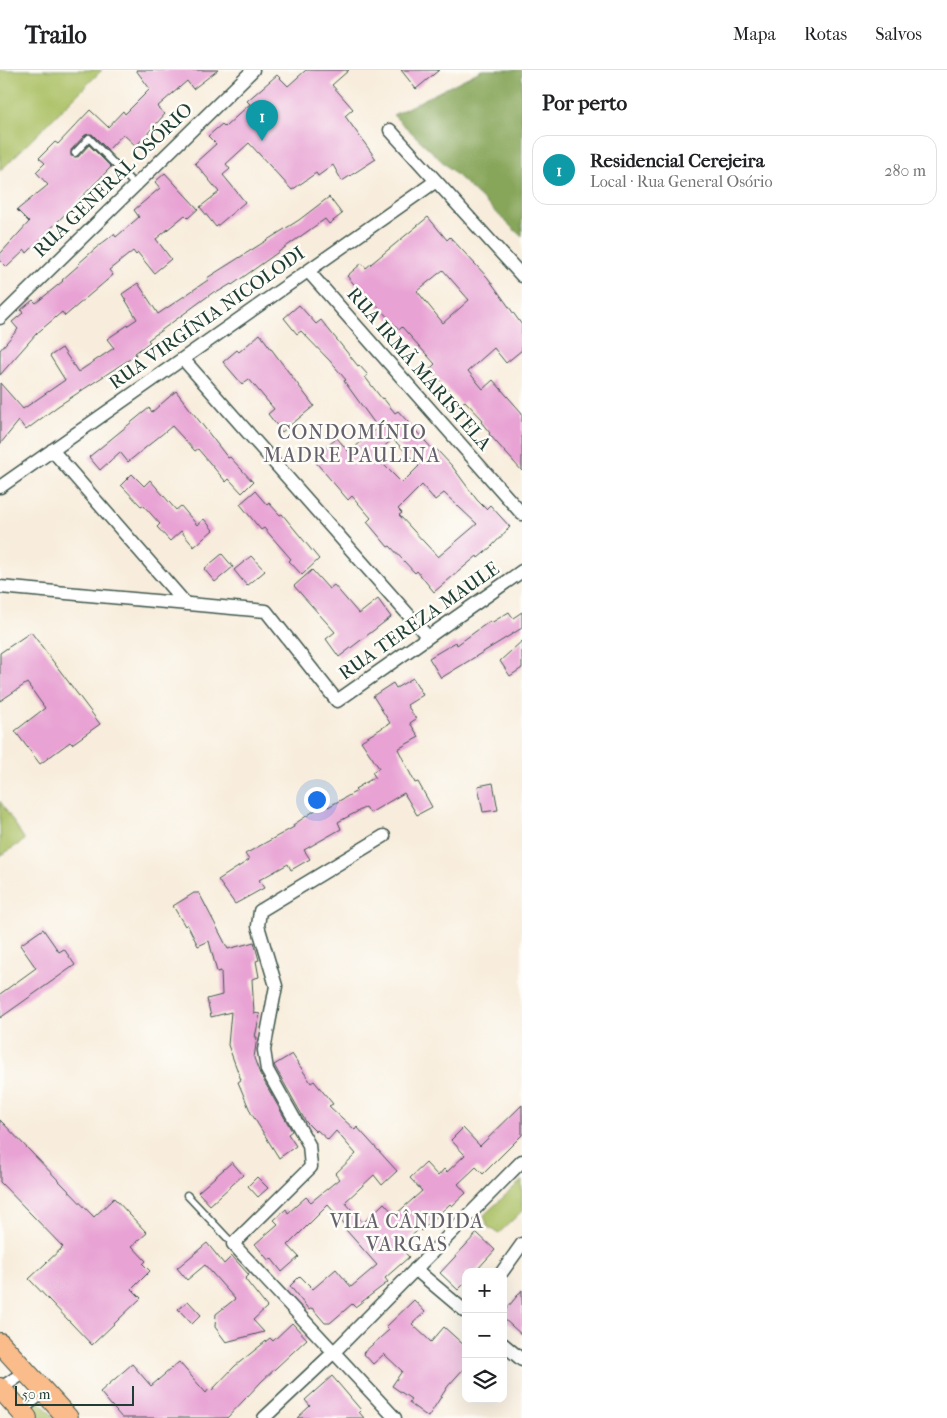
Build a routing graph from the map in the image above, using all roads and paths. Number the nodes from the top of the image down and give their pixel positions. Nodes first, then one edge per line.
1 (253, 70) edge
2 (390, 130) dead end
3 (75, 154) dead end
4 (436, 181) junction
5 (135, 186) junction
6 (308, 271) junction
7 (522, 276) edge
8 (0, 318) edge
9 (182, 359) junction
10 (52, 450) junction
11 (0, 487) edge
12 (522, 514) edge
13 (522, 571) edge
14 (0, 587) edge
15 (186, 604) junction
16 (428, 637) junction
17 (384, 836) dead end
18 (522, 1161) edge
19 (187, 1195) dead end
20 (233, 1244) junction
21 (522, 1244) edge
22 (505, 1268) edge
23 (415, 1269) junction
24 (462, 1309) edge
25 (0, 1343) edge
26 (507, 1347) edge
27 (334, 1352) junction
28 (522, 1360) edge
29 (26, 1371) junction
30 (0, 1388) edge
31 (46, 1393) junction
32 (25, 1415) edge
33 (68, 1418) edge
34 (264, 1418) edge
35 (395, 1418) edge

1 - 5 street, RUA GENERAL OSÓRIO
2 - 4 street
3 - 5 lane
4 - 6 street, RUA VIRGÍNIA NICOLODI
4 - 7 street
5 - 8 street, RUA GENERAL OSÓRIO
6 - 9 street, RUA VIRGÍNIA NICOLODI
6 - 12 street, RUA IRMÃ MARISTELA
9 - 10 street, RUA VIRGÍNIA NICOLODI
9 - 16 street
10 - 11 street, RUA VIRGÍNIA NICOLODI
10 - 15 street
13 - 16 street, RUA TEREZA MAULE
14 - 15 street
15 - 16 street, RUA TEREZA MAULE
17 - 20 street
18 - 23 street
19 - 20 lane
20 - 27 street
21 - 22 street
23 - 24 street
23 - 27 street
25 - 29 main road
26 - 28 street
27 - 34 street
27 - 35 street
29 - 30 street
29 - 31 main road
30 - 32 main road
31 - 32 lane
31 - 33 main road

